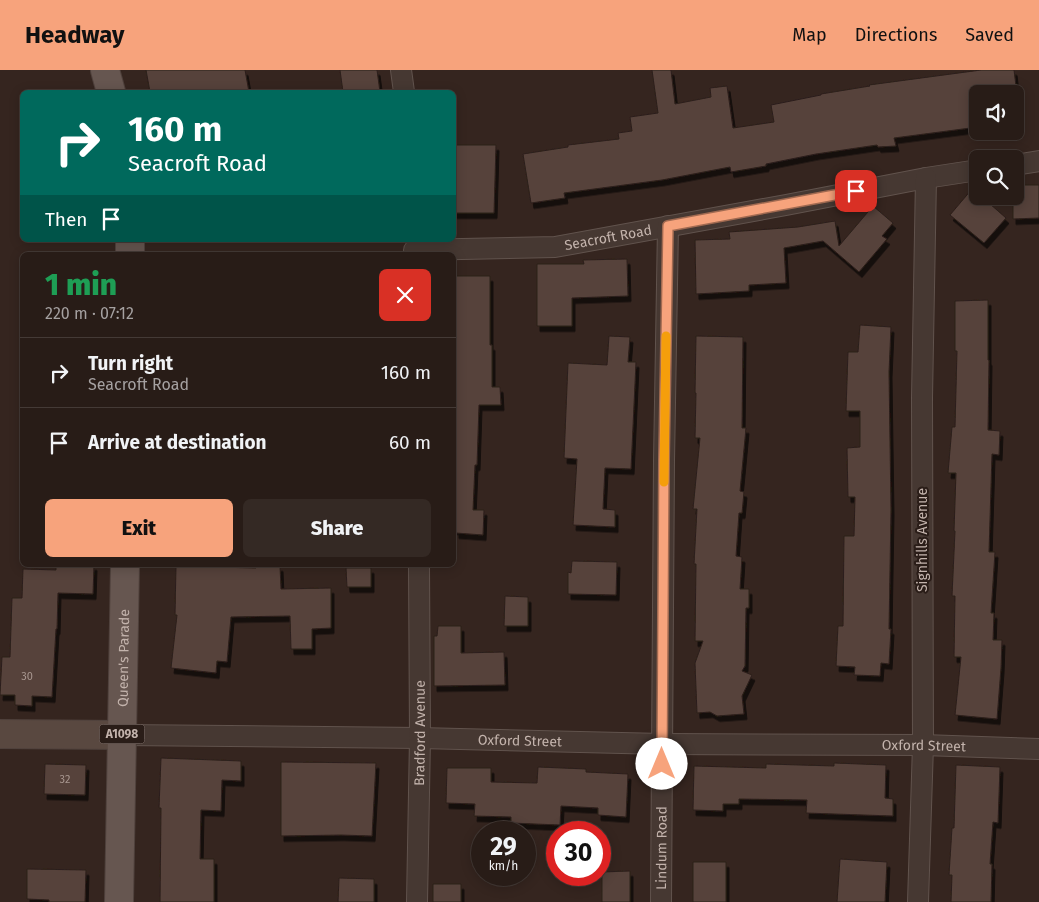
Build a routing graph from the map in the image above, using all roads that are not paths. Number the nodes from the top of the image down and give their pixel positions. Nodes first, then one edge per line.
1 (105, 70) edge
2 (401, 70) edge
3 (110, 90) edge
4 (404, 90) edge
5 (1039, 161) edge
6 (1024, 164) edge
7 (969, 171) edge
8 (926, 178) junction
9 (668, 226) junction
10 (414, 248) edge
11 (125, 567) edge
12 (419, 567) edge
13 (0, 734) edge
14 (122, 735) junction
15 (420, 738) junction
16 (662, 744) junction
17 (922, 745) junction
18 (1039, 749) edge
19 (119, 902) edge
20 (418, 902) edge
21 (662, 902) edge
22 (918, 902) edge

1 - 3 main road
2 - 4 street
5 - 6 street
7 - 8 street, Seacroft Road
8 - 9 street, Seacroft Road
8 - 17 street, Signhills Avenue
9 - 10 street, Seacroft Road
9 - 16 street, Lindum Road
11 - 14 main road, Queen's Parade / A1098
12 - 15 street, Bradford Avenue
13 - 14 street, Oxford Street
14 - 15 street, Oxford Street
14 - 19 main road, Queen's Parade / A1098
15 - 16 street, Oxford Street
15 - 20 street, Bradford Avenue
16 - 17 street, Oxford Street
16 - 21 street, Lindum Road
17 - 18 street, Oxford Street
17 - 22 street, Signhills Avenue

